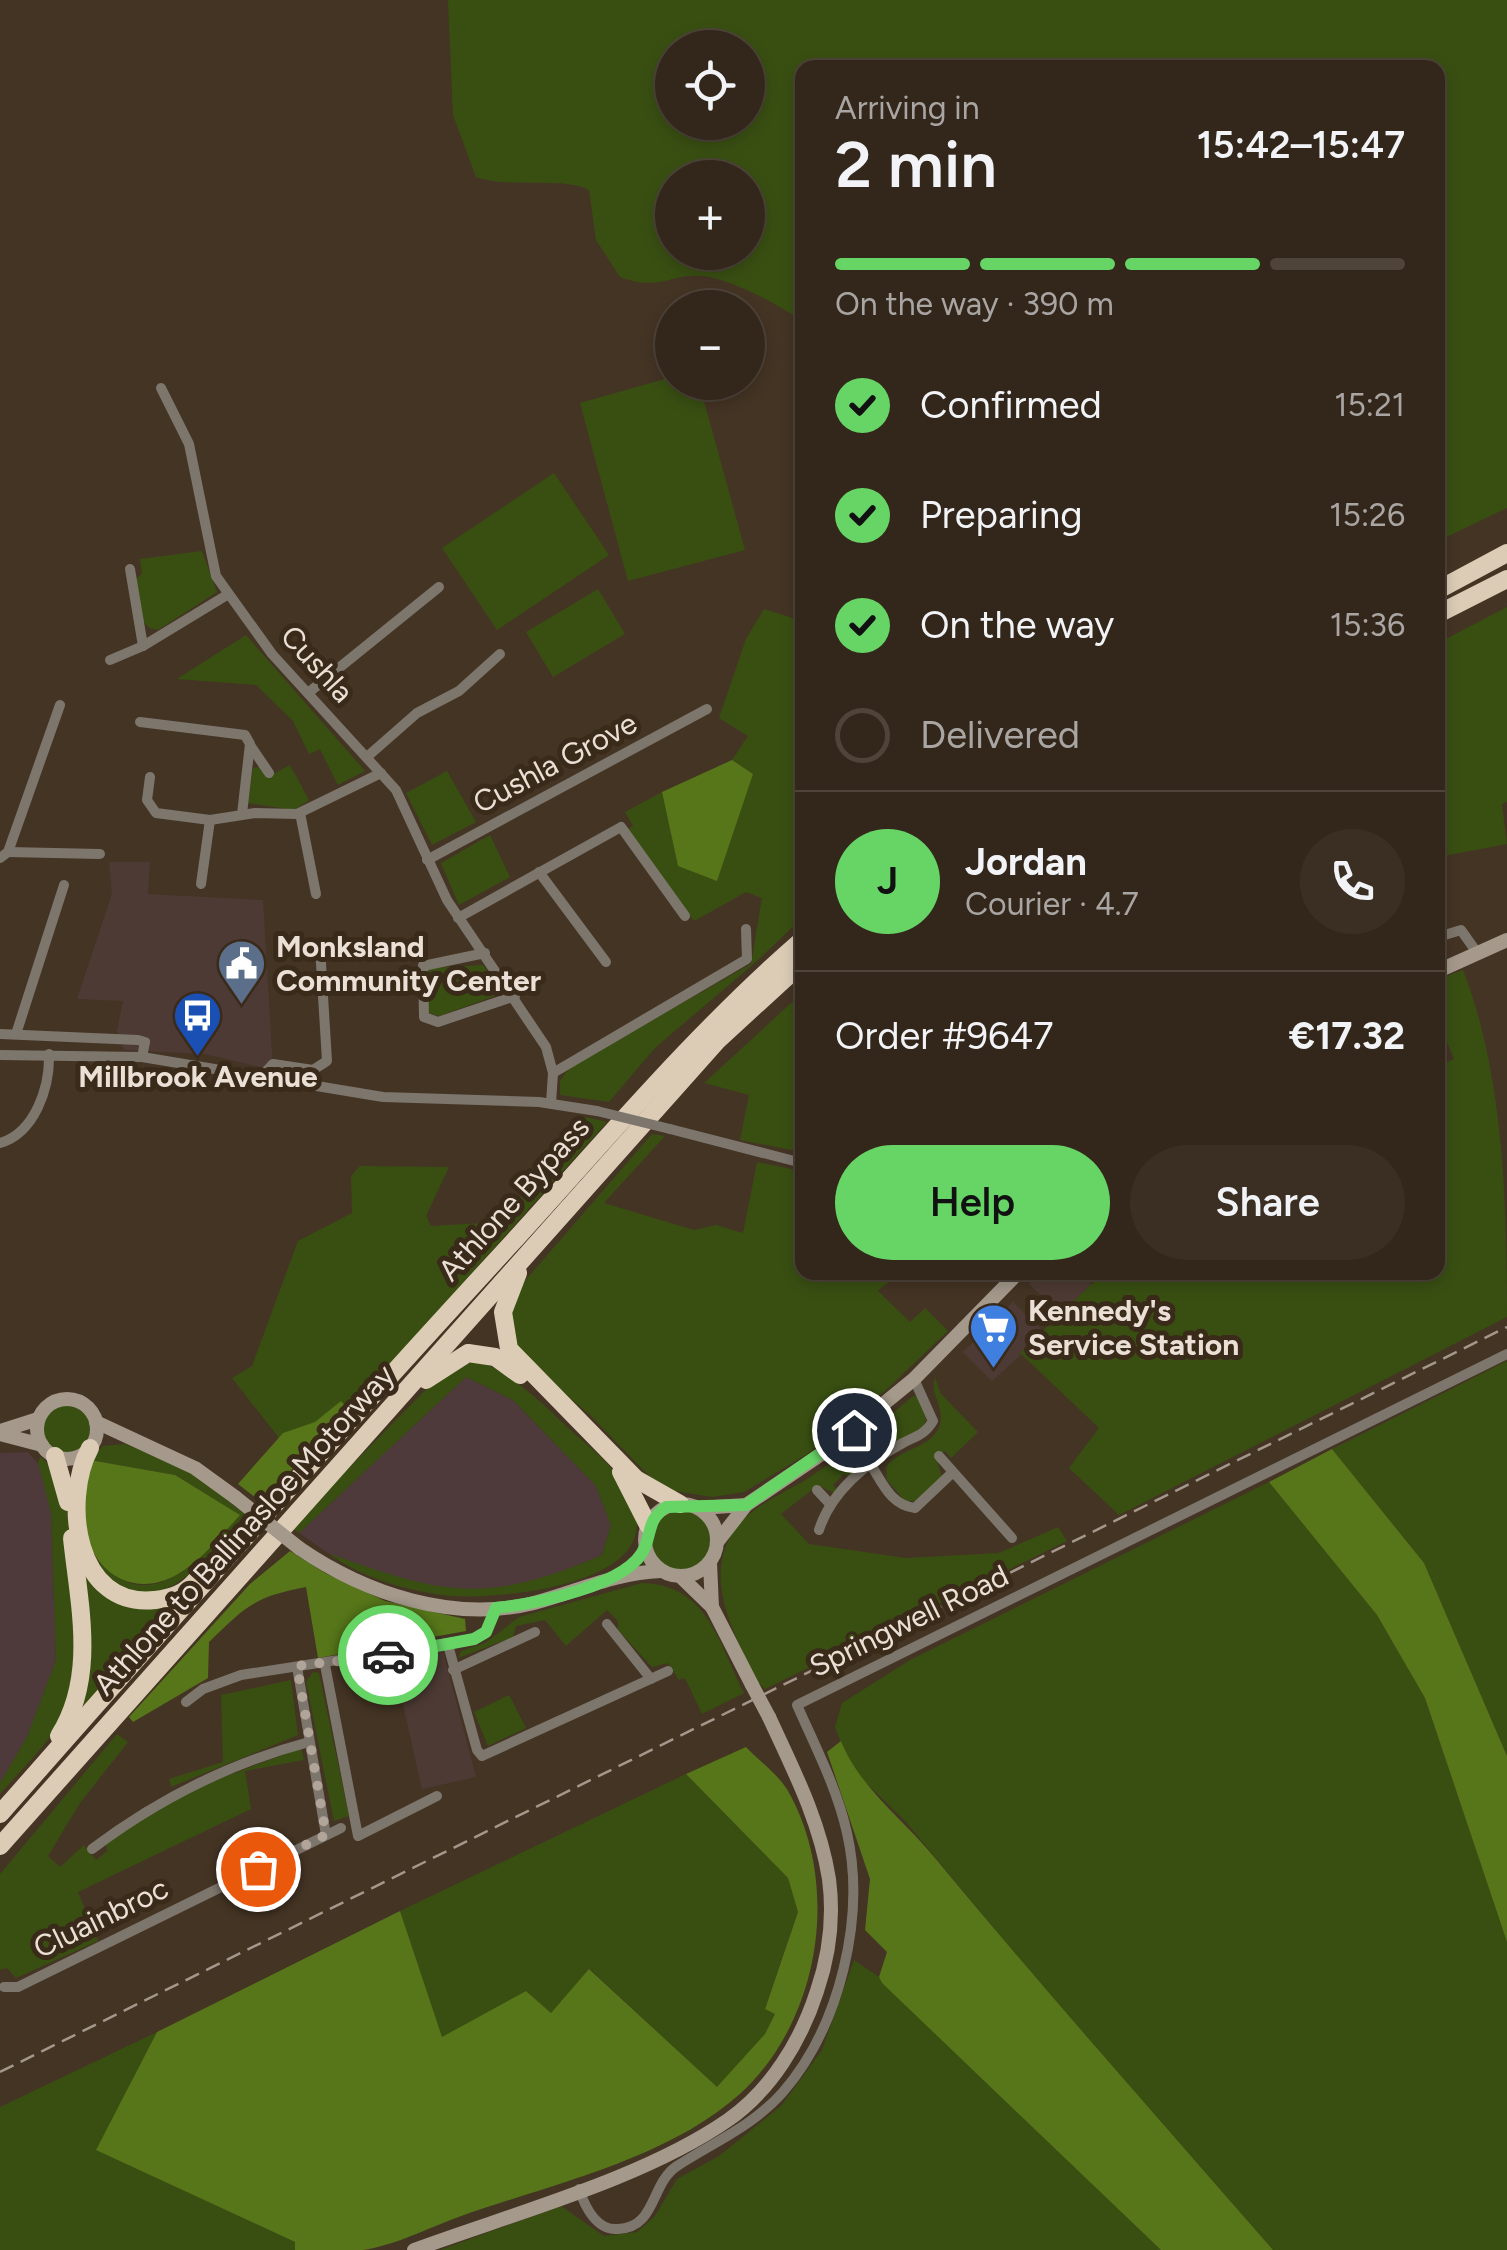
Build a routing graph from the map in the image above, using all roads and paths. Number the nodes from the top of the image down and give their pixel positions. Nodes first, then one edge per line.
1 (161, 388) dead end
2 (1507, 553) edge
3 (130, 569) dead end
4 (1506, 579) edge
5 (1445, 586) edge
6 (439, 587) dead end
7 (228, 596) junction
8 (1445, 610) edge
9 (143, 646) junction
10 (500, 654) dead end
11 (110, 660) dead end
12 (308, 693) junction
13 (60, 705) dead end
14 (707, 709) dead end
15 (140, 722) dead end
16 (250, 744) junction
17 (368, 756) junction
18 (268, 773) dead end
19 (381, 773) junction
20 (150, 777) dead end
21 (300, 813) junction
22 (242, 814) junction
23 (210, 820) junction
24 (100, 854) dead end
25 (4, 855) edge
26 (427, 860) junction
27 (540, 872) junction
28 (201, 884) dead end
29 (64, 886) dead end
30 (316, 894) dead end
31 (685, 916) dead end
32 (458, 918) junction
33 (746, 929) dead end
34 (1445, 935) edge
35 (1507, 940) edge
36 (321, 947) dead end
37 (795, 947) edge
38 (484, 952) junction
39 (1478, 954) junction
40 (606, 962) dead end
41 (795, 969) edge
42 (1445, 969) edge
43 (515, 996) junction
44 (0, 1034) edge
45 (16, 1034) junction
46 (0, 1054) edge
47 (50, 1054) junction
48 (142, 1057) junction
49 (553, 1072) junction
50 (262, 1076) junction
51 (551, 1104) junction
52 (0, 1143) edge
53 (795, 1161) edge
54 (530, 1251) junction
55 (1011, 1280) edge
56 (1507, 1354) edge
57 (914, 1380) junction
58 (402, 1396) junction
59 (38, 1420) junction
60 (96, 1422) junction
61 (0, 1432) edge
62 (135, 1441) junction
63 (92, 1445) junction
64 (49, 1450) junction
65 (938, 1456) dead end
66 (870, 1465) junction
67 (952, 1472) junction
68 (817, 1490) dead end
69 (274, 1502) junction
70 (680, 1504) junction
71 (830, 1504) junction
72 (746, 1505) junction
73 (699, 1508) junction
74 (648, 1526) junction
75 (819, 1530) dead end
76 (1012, 1538) dead end
77 (718, 1540) junction
78 (645, 1546) junction
79 (710, 1563) junction
80 (661, 1570) junction
81 (621, 1573) junction
82 (682, 1577) junction
83 (712, 1607) junction
84 (496, 1608) junction
85 (607, 1624) dead end
86 (535, 1632) dead end
87 (448, 1645) junction
88 (325, 1665) junction
89 (297, 1666) junction
90 (453, 1670) junction
91 (668, 1671) dead end
92 (651, 1678) junction
93 (186, 1702) dead end
94 (309, 1742) junction
95 (32, 1778) junction
96 (437, 1796) dead end
97 (0, 1814) edge
98 (341, 1828) dead end
99 (326, 1835) junction
100 (0, 1846) edge
101 (92, 1849) dead end
102 (4, 1987) dead end
103 (579, 2189) junction
104 (414, 2250) edge

1 - 7 street, Cushla
2 - 5 highway
3 - 9 street
4 - 8 highway
6 - 12 street
7 - 9 street
7 - 12 street, Cushla
9 - 11 street
10 - 17 street
12 - 17 street, Cushla
13 - 25 street
14 - 26 street, Cushla Grove
15 - 16 street
16 - 18 street
16 - 22 street
17 - 19 street, Cushla
19 - 21 street
19 - 26 street, Cushla
20 - 23 street
21 - 22 street
21 - 30 street
22 - 23 street
23 - 28 street
24 - 25 street
26 - 32 street, Cushla
27 - 31 street
27 - 32 street
27 - 40 street
29 - 45 street
32 - 38 street, Cushla
33 - 49 street
34 - 39 street
35 - 39 main road
36 - 50 street
37 - 69 highway, Athlone Bypass
38 - 43 street, Cushla
38 - 43 street
39 - 42 main road
41 - 54 highway, Athlone Bypass
43 - 49 street, Cushla
44 - 45 street
45 - 48 street
46 - 47 street
47 - 48 street
47 - 52 street
48 - 50 street
49 - 51 street, Cushla
50 - 51 street
51 - 53 street, bridge
54 - 58 highway, Athlone to Ballinasloe Motorway
54 - 70 highway
55 - 57 main road
56 - 103 street, Springwell Road
57 - 66 street
57 - 72 main road
58 - 74 highway
58 - 100 highway, Athlone to Ballinasloe Motorway
59 - 60 main road
59 - 61 main road
59 - 64 main road
60 - 62 main road
60 - 63 main road
61 - 64 main road
62 - 63 main road
62 - 84 main road, bridge
63 - 64 main road
63 - 69 highway
64 - 95 highway
65 - 67 street
66 - 67 street
66 - 71 street
67 - 76 street
68 - 71 street
69 - 95 highway, Athlone to Ballinasloe Motorway
70 - 73 main road
70 - 74 main road
71 - 75 street
72 - 73 main road
72 - 77 main road
73 - 77 main road
74 - 78 main road
77 - 79 main road
78 - 80 main road
78 - 81 main road
79 - 82 main road
79 - 83 main road
80 - 81 main road
80 - 82 main road
81 - 84 main road
82 - 83 main road
83 - 103 main road, bridge
84 - 87 street
85 - 92 street
86 - 90 street
87 - 88 street
87 - 90 street
88 - 89 street
88 - 96 street
89 - 93 street
89 - 94 street
90 - 92 street
91 - 92 street
94 - 99 street
94 - 101 street
95 - 97 highway, Athlone to Ballinasloe Motorway
98 - 99 street, Cluainbroc
99 - 102 street, Cluainbroc
103 - 104 main road

